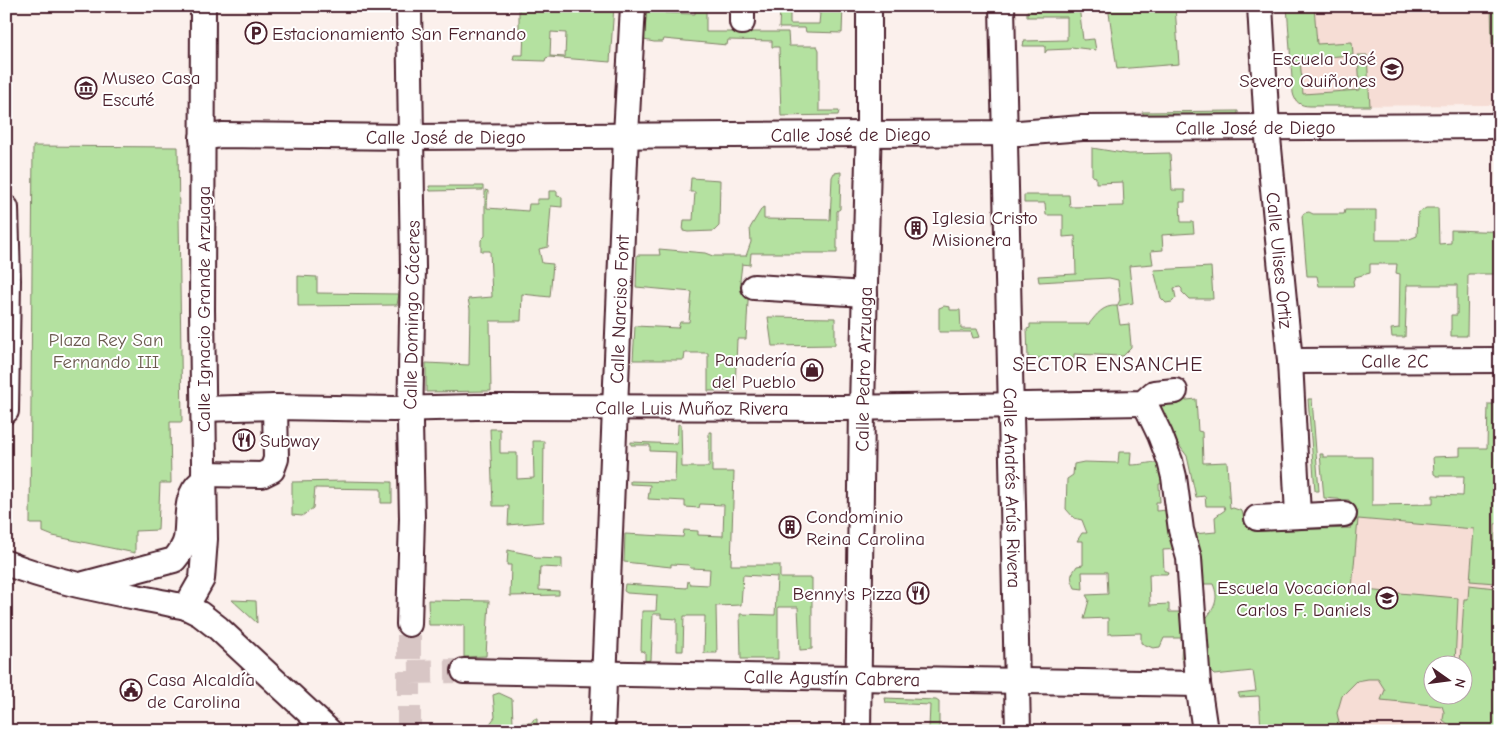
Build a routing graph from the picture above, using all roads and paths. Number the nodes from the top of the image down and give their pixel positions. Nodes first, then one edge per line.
1 (203, 6) edge
2 (409, 6) edge
3 (634, 6) edge
4 (869, 6) edge
5 (1002, 6) edge
6 (1260, 6) edge
7 (1500, 126) edge
8 (1267, 128) junction
9 (1004, 133) junction
10 (869, 134) junction
11 (626, 135) junction
12 (412, 137) junction
13 (202, 138) junction
14 (6, 208) edge
15 (754, 287) dead end
16 (865, 294) junction
17 (1500, 360) edge
18 (1290, 361) junction
19 (1175, 391) dead end
20 (6, 403) edge
21 (1143, 403) junction
22 (1012, 406) junction
23 (275, 407) junction
24 (862, 407) junction
25 (616, 408) junction
26 (203, 409) junction
27 (411, 409) junction
28 (6, 411) edge
29 (204, 477) junction
30 (1344, 514) dead end
31 (1298, 515) junction
32 (1257, 518) dead end
33 (6, 563) edge
34 (80, 585) junction
35 (186, 607) junction
36 (410, 624) tunnel mouth
37 (464, 672) tunnel mouth
38 (605, 674) junction
39 (859, 679) junction
40 (1017, 681) junction
41 (1198, 684) junction
42 (329, 731) edge
43 (602, 731) edge
44 (858, 731) edge
45 (1018, 731) edge
46 (1204, 731) edge

1 - 13 street, Calle Ignacio Grande Arzuaga
2 - 12 street, Calle Domingo Cáceres
3 - 11 street, Calle Narciso Font
4 - 10 street, Calle Pedro Arzuaga
5 - 9 street, Calle Andrés Arús Rivera
6 - 8 street, Calle Ulises Ortiz
7 - 8 street, Calle José de Diego
8 - 9 street, Calle José de Diego
8 - 18 street, Calle Ulises Ortiz
9 - 10 street, Calle José de Diego
9 - 22 street, Calle Andrés Arús Rivera
10 - 11 street, Calle José de Diego
10 - 16 street, Calle Pedro Arzuaga
11 - 12 street, Calle José de Diego
11 - 25 street, Calle Narciso Font
12 - 13 street, Calle José de Diego
12 - 27 street, Calle Domingo Cáceres
13 - 26 street, Calle Ignacio Grande Arzuaga
14 - 20 street
15 - 16 street
16 - 24 street, Calle Pedro Arzuaga
17 - 18 street, Calle 2C
18 - 31 street, Calle Ulises Ortiz
19 - 21 street, Calle Luis Muñoz Rivera
20 - 28 street
21 - 22 street, Calle Luis Muñoz Rivera
21 - 41 street
22 - 24 street, Calle Luis Muñoz Rivera
22 - 40 street, Calle Andrés Arús Rivera
23 - 26 street, Calle Luis Muñoz Rivera
23 - 27 street, Calle Luis Muñoz Rivera
23 - 29 street
24 - 25 street, Calle Luis Muñoz Rivera
24 - 39 street, Calle Pedro Arzuaga
25 - 27 street, Calle Luis Muñoz Rivera
25 - 38 street, Calle Narciso Font
26 - 29 street, Calle Ignacio Grande Arzuaga
27 - 36 street, Calle Domingo Cáceres
29 - 34 street
29 - 35 street, Calle Ignacio Grande Arzuaga
30 - 31 street
31 - 32 street
33 - 34 street
34 - 35 street
35 - 42 street
37 - 38 street, Calle Agustín Cabrera
38 - 39 street, Calle Agustín Cabrera
38 - 43 street, Calle Narciso Font
39 - 40 street, Calle Agustín Cabrera
39 - 44 street, Calle Pedro Arzuaga
40 - 41 street, Calle Agustín Cabrera
40 - 45 street, Calle Andrés Arús Rivera
41 - 46 street

